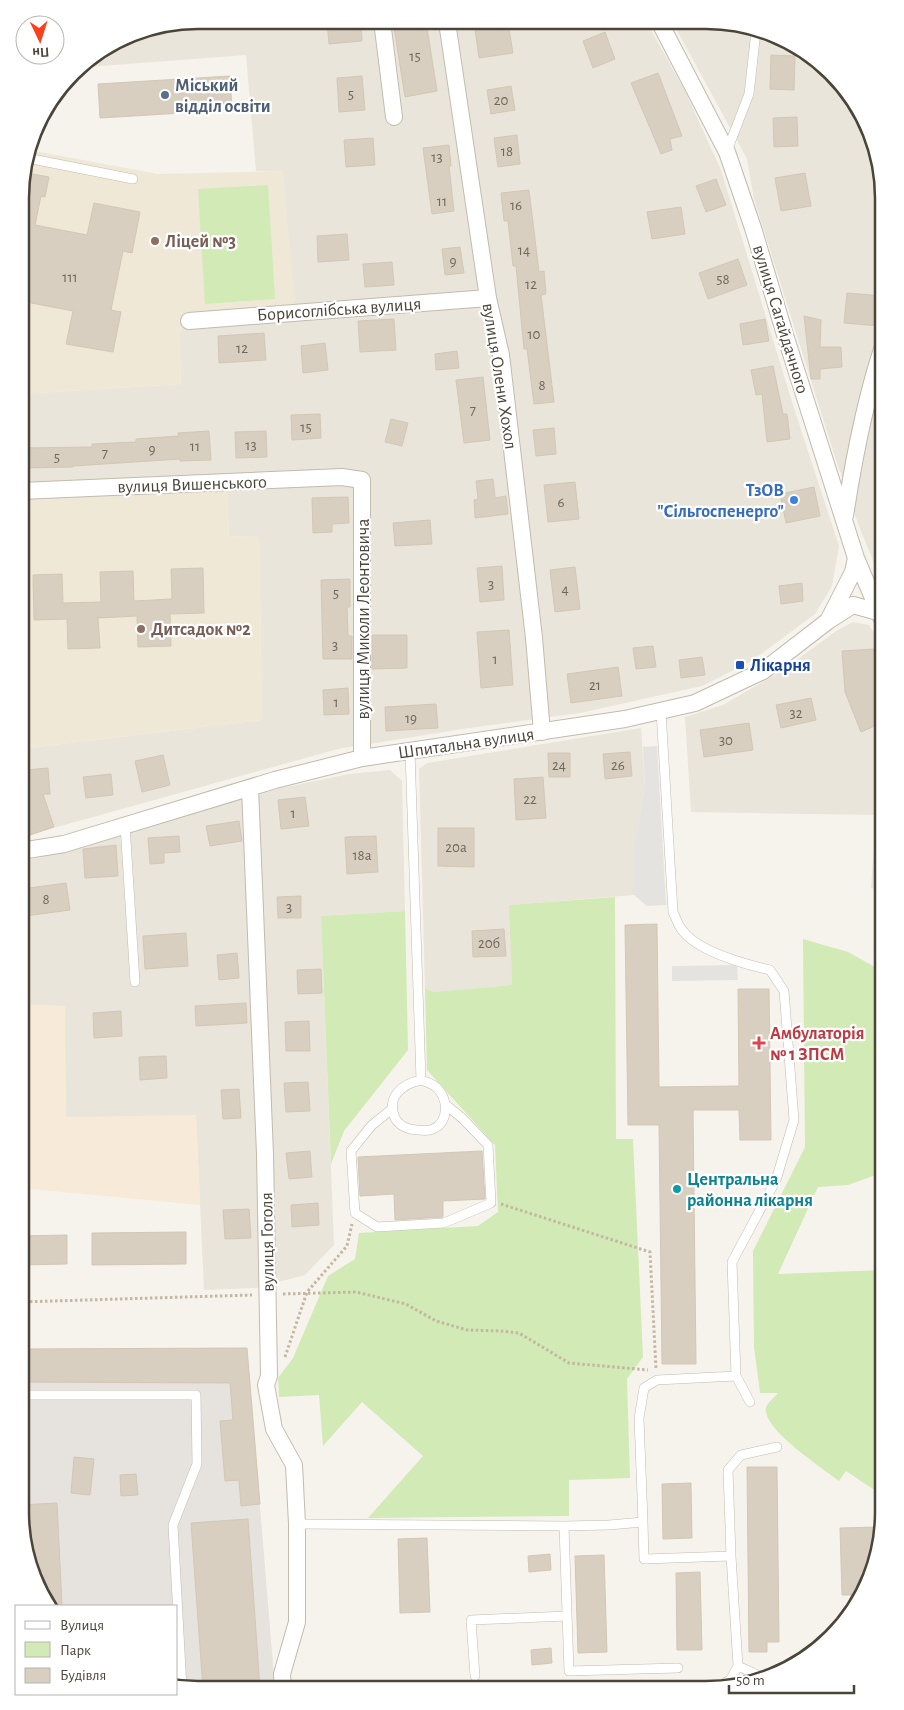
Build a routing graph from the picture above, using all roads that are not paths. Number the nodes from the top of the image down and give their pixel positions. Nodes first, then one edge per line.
1 (383, 29) edge
2 (448, 29) edge
3 (663, 29) edge
4 (755, 37) edge
5 (394, 117) dead end
6 (727, 152) junction
7 (34, 159) edge
8 (133, 179) dead end
9 (488, 298) junction
10 (189, 321) dead end
11 (875, 369) edge
12 (362, 480) joint
13 (29, 491) edge
14 (844, 519) junction
15 (856, 558) junction
16 (875, 604) edge
17 (875, 615) edge
18 (828, 621) junction
19 (661, 711) junction
20 (542, 732) junction
21 (410, 751) junction
22 (362, 758) junction
23 (250, 788) junction
24 (125, 825) junction
25 (29, 850) edge
26 (135, 982) dead end
27 (421, 1080) junction
28 (446, 1106) junction
29 (392, 1109) junction
30 (736, 1376) junction
31 (29, 1395) edge
32 (750, 1402) dead end
33 (777, 1447) dead end
34 (643, 1522) junction
35 (297, 1524) junction
36 (564, 1526) junction
37 (731, 1556) junction
38 (177, 1605) edge
39 (178, 1616) edge
40 (567, 1616) junction
41 (738, 1666) junction
42 (678, 1668) dead end
43 (754, 1674) edge
44 (475, 1676) dead end
45 (182, 1680) edge
46 (730, 1680) edge
47 (282, 1681) edge

1 - 5 street
2 - 9 street, вулиця Олени Хохол
3 - 6 street, вулиця Сагайдачного
4 - 6 lane
6 - 14 street, вулиця Сагайдачного
7 - 8 lane
9 - 10 street, Борисоглібська вулиця
9 - 20 street, вулиця Олени Хохол
11 - 14 street
12 - 13 street, вулиця Вишенського
12 - 22 street, вулиця Миколи Леонтовича
14 - 15 street, вулиця Сагайдачного
15 - 16 street, вулиця Сагайдачного
15 - 18 street, Шпитальна вулиця
17 - 18 street
18 - 19 street, Шпитальна вулиця
19 - 20 street, Шпитальна вулиця
19 - 30 lane
20 - 21 street, Шпитальна вулиця
21 - 22 street, Шпитальна вулиця
21 - 27 lane
22 - 23 street, Шпитальна вулиця
23 - 24 street, Шпитальна вулиця
23 - 35 street, вулиця Гоголя
24 - 25 street, Шпитальна вулиця
24 - 26 lane
27 - 28 lane
27 - 29 lane
28 - 29 lane
28 - 29 lane
30 - 32 lane
30 - 34 lane
31 - 38 lane
33 - 37 lane
34 - 36 lane
34 - 37 lane
35 - 36 lane
35 - 47 street, вулиця Гоголя
36 - 40 lane
37 - 41 lane
39 - 45 lane
40 - 42 lane
40 - 44 lane
41 - 43 lane
41 - 46 lane

